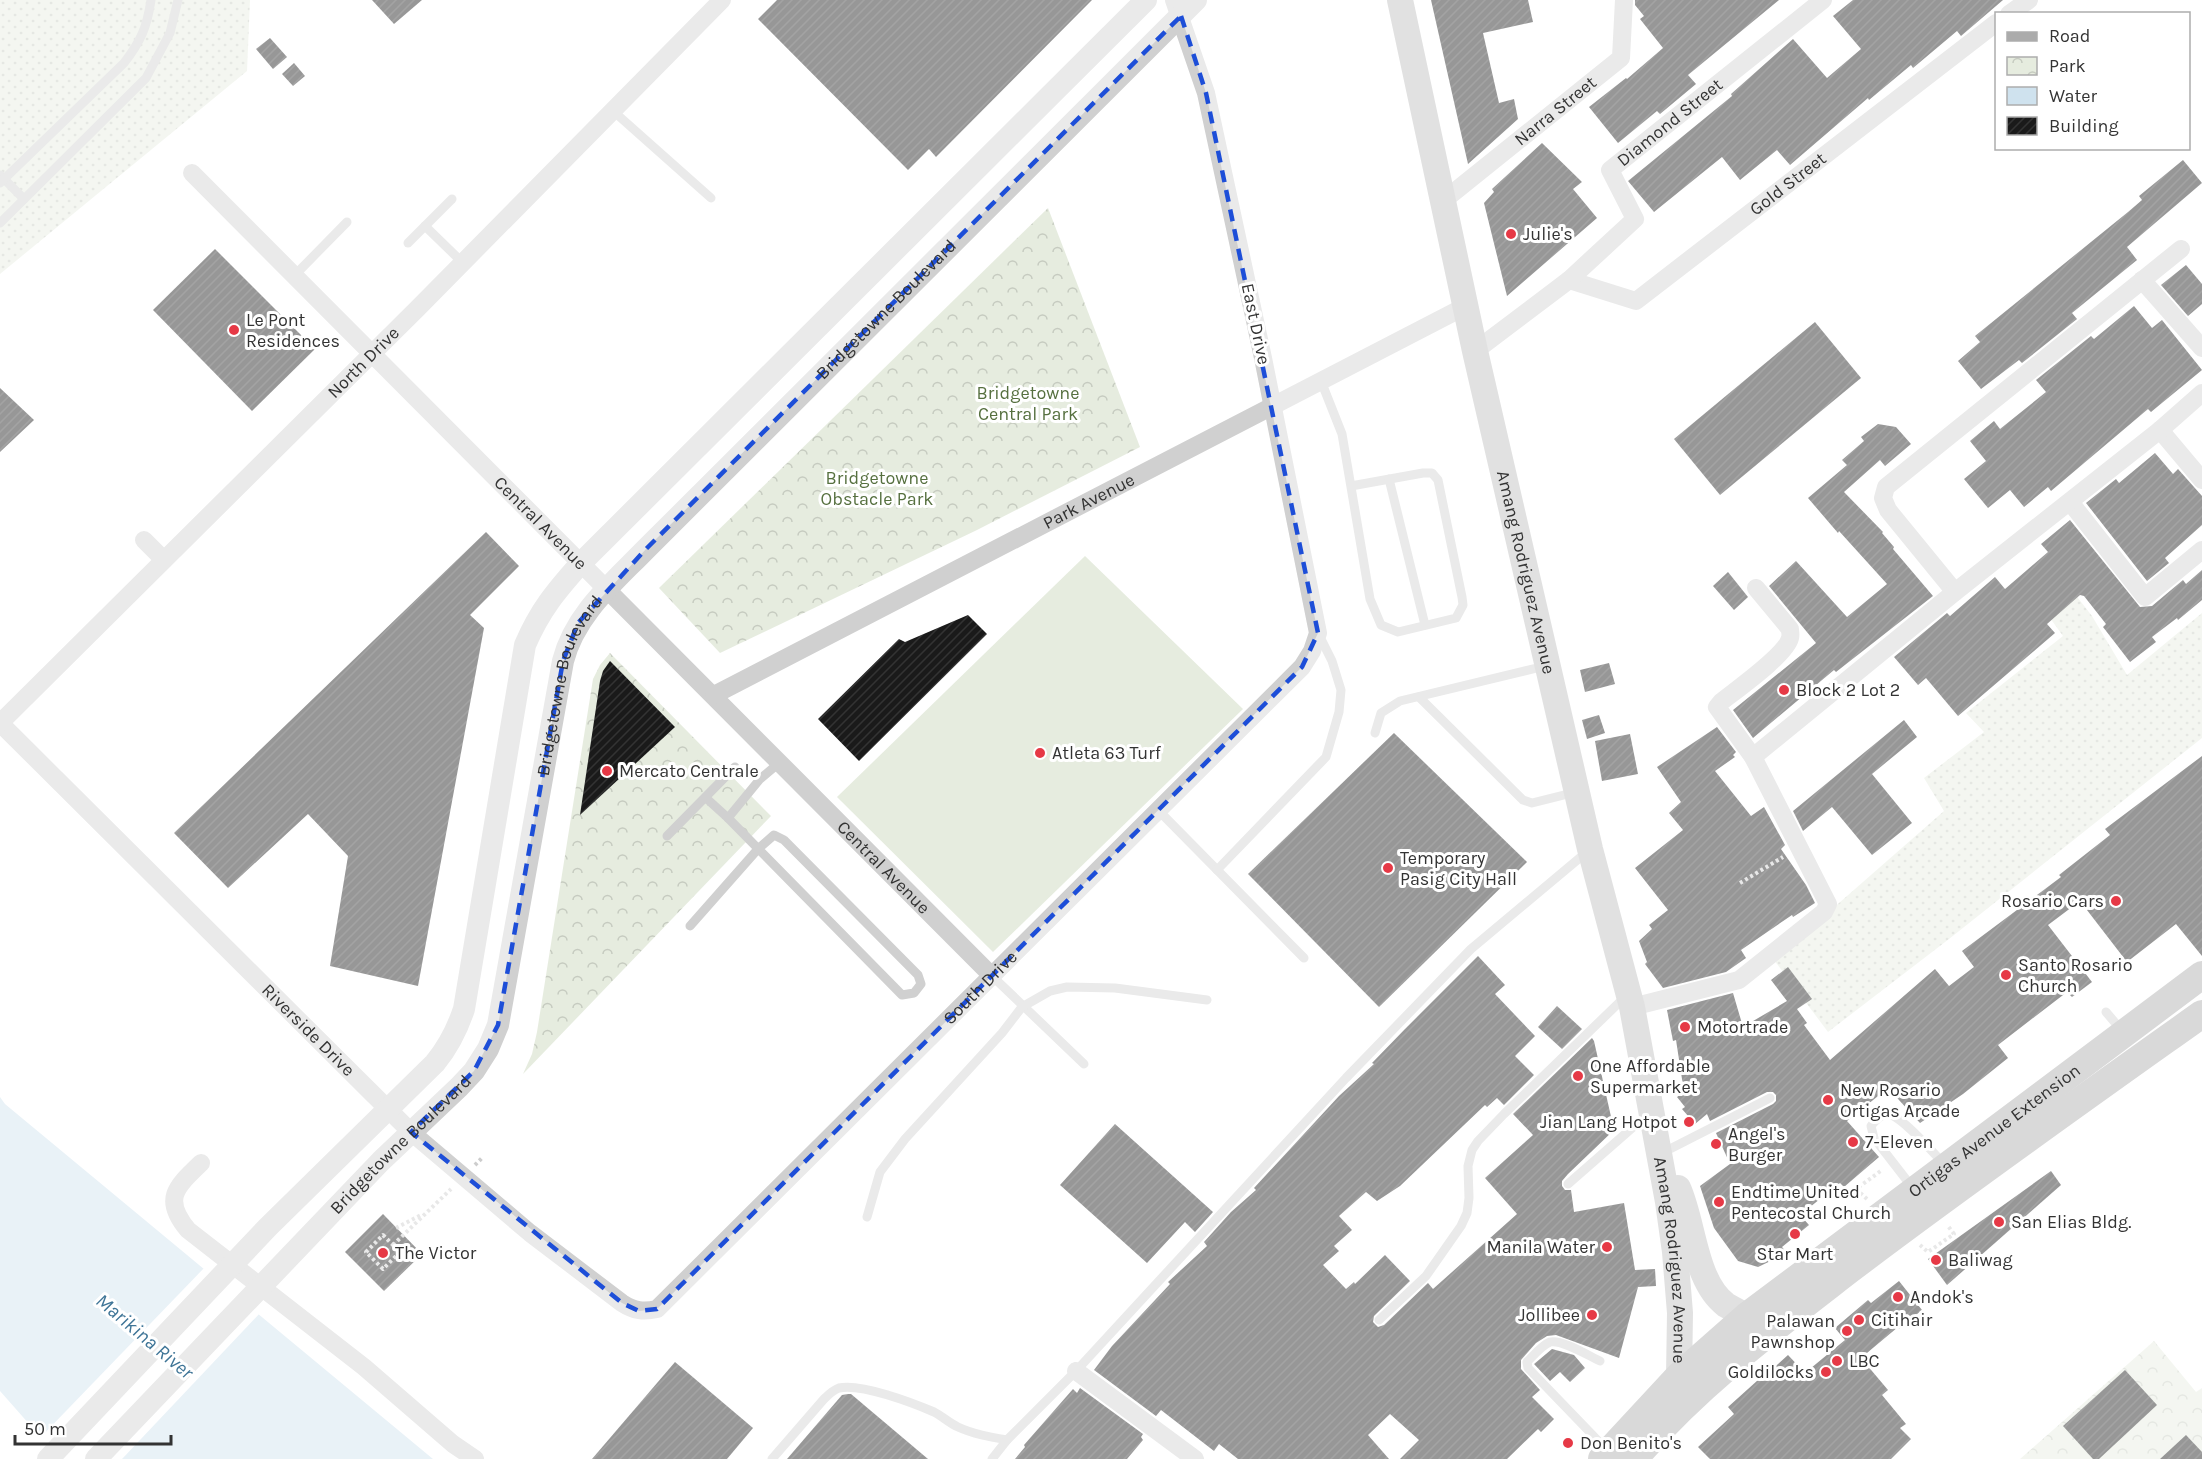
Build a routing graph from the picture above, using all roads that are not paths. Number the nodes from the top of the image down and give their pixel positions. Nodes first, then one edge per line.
1 (151, 0) edge
2 (178, 0) edge
3 (722, 0) edge
4 (1146, 0) edge
5 (1400, 0) edge
6 (1624, 0) edge
7 (1823, 0) edge
8 (2030, 0) edge
9 (1184, 5) edge
10 (2009, 8) edge
11 (1995, 24) edge
12 (612, 110) junction
13 (192, 173) dead end
14 (1, 179) edge
15 (711, 198) dead end
16 (24, 199) junction
17 (452, 199) dead end
18 (1443, 201) junction
19 (348, 222) dead end
20 (0, 223) edge
21 (425, 226) junction
22 (408, 243) dead end
23 (2181, 249) dead end
24 (462, 262) junction
25 (294, 276) junction
26 (1569, 280) junction
27 (2142, 280) junction
28 (1464, 307) junction
29 (2202, 348) edge
30 (1474, 351) junction
31 (372, 353) junction
32 (1321, 381) junction
33 (2202, 393) edge
34 (1273, 407) junction
35 (2160, 430) junction
36 (1389, 479) junction
37 (2202, 480) edge
38 (1351, 486) junction
39 (2070, 502) junction
40 (144, 540) dead end
41 (2202, 550) edge
42 (164, 560) junction
43 (581, 563) junction
44 (1756, 588) dead end
45 (607, 589) junction
46 (1955, 592) junction
47 (1425, 626) junction
48 (1318, 633) junction
49 (1312, 651) joint
50 (1548, 666) junction
51 (714, 695) junction
52 (1419, 697) junction
53 (0, 723) edge
54 (1375, 733) dead end
55 (1753, 758) junction
56 (779, 763) junction
57 (735, 767) dead end
58 (1577, 792) junction
59 (706, 798) junction
60 (1158, 810) junction
61 (728, 818) junction
62 (668, 836) dead end
63 (758, 849) junction
64 (1590, 849) junction
65 (1217, 870) junction
66 (690, 926) dead end
67 (1304, 958) dead end
68 (991, 975) junction
69 (2202, 975) edge
70 (1208, 1000) dead end
71 (1630, 1000) junction
72 (1022, 1006) junction
73 (2106, 1012) dead end
74 (2202, 1014) edge
75 (2124, 1034) junction
76 (1084, 1065) dead end
77 (1770, 1098) dead end
78 (388, 1110) junction
79 (1652, 1111) junction
80 (411, 1132) junction
81 (1660, 1150) junction
82 (201, 1163) dead end
83 (1946, 1166) junction
84 (1568, 1184) dead end
85 (1914, 1190) junction
86 (867, 1217) dead end
87 (639, 1311) joint
88 (1747, 1316) junction
89 (1379, 1320) dead end
90 (1600, 1361) dead end
91 (1076, 1371) junction
92 (1679, 1376) junction
93 (1007, 1440) junction
94 (1626, 1456) edge
95 (48, 1459) edge
96 (96, 1459) edge
97 (475, 1459) edge
98 (772, 1459) edge
99 (992, 1459) edge
100 (1195, 1459) edge

1 - 14 lane
2 - 16 lane
3 - 12 street, North Drive
4 - 43 street, Bridgetowne Boulevard
5 - 18 main road, Amang Rodriguez Avenue
6 - 18 street, Narra Street
7 - 26 street, Diamond Street
8 - 10 street
9 - 34 street, East Drive
9 - 45 street, Bridgetowne Boulevard
11 - 26 street, Gold Street
12 - 15 lane
12 - 24 street, North Drive
13 - 25 street, Central Avenue
14 - 16 lane
16 - 20 lane
17 - 21 lane
18 - 28 main road, Amang Rodriguez Avenue
19 - 25 lane
21 - 22 lane
21 - 24 lane
23 - 27 street
24 - 31 street, North Drive
25 - 31 street, Central Avenue
26 - 30 street, Diamond Street
27 - 29 street
27 - 46 street
28 - 30 main road, Amang Rodriguez Avenue
28 - 32 street, Park Avenue
30 - 50 main road, Amang Rodriguez Avenue
31 - 42 street, North Drive
31 - 43 street, Central Avenue
32 - 34 street, Park Avenue
32 - 38 lane
33 - 35 street
34 - 48 street, East Drive
34 - 51 street, Park Avenue
35 - 37 street
35 - 39 street
36 - 38 lane
36 - 47 lane
36 - 47 lane
38 - 47 lane
39 - 41 street
39 - 46 street
40 - 42 street
42 - 53 street, North Drive
43 - 45 street, Central Avenue
43 - 78 street, Bridgetowne Boulevard
44 - 55 street
45 - 51 street, Central Avenue
45 - 80 street, Bridgetowne Boulevard
46 - 55 street
48 - 49 street, East Drive
48 - 65 lane
49 - 60 street, South Drive
50 - 52 lane
50 - 58 main road, Amang Rodriguez Avenue
51 - 56 street, Central Avenue
52 - 54 lane
52 - 58 lane
53 - 78 street, Riverside Drive
55 - 71 street
56 - 61 lane
56 - 68 street, Central Avenue
57 - 59 lane
58 - 64 main road, Amang Rodriguez Avenue
59 - 61 lane
59 - 62 lane
60 - 65 lane
60 - 68 street, South Drive
61 - 63 lane
63 - 63 lane
63 - 66 lane
64 - 71 main road, Amang Rodriguez Avenue
64 - 91 lane
65 - 67 lane
68 - 72 lane
68 - 87 street, South Drive
69 - 75 main road, Ortigas Avenue Extension
70 - 72 lane
71 - 79 main road, Amang Rodriguez Avenue
71 - 89 lane
72 - 76 lane
72 - 86 lane
73 - 75 lane
74 - 94 main road, Ortigas Avenue Extension
75 - 83 main road, Ortigas Avenue Extension
77 - 81 lane
78 - 80 street, Riverside Drive
78 - 95 street, Bridgetowne Boulevard
79 - 81 main road, Amang Rodriguez Avenue
79 - 84 lane
80 - 87 street, Riverside Drive
80 - 96 street, Bridgetowne Boulevard
81 - 88 main road, Amang Rodriguez Avenue
81 - 92 main road, Amang Rodriguez Avenue
82 - 97 street
83 - 85 main road, Ortigas Avenue Extension
83 - 85 lane
85 - 88 main road, Ortigas Avenue Extension
88 - 92 main road, Ortigas Avenue Extension
90 - 94 lane
91 - 93 lane
91 - 100 street
92 - 94 main road, Ortigas Avenue Extension
93 - 98 lane
93 - 99 lane

